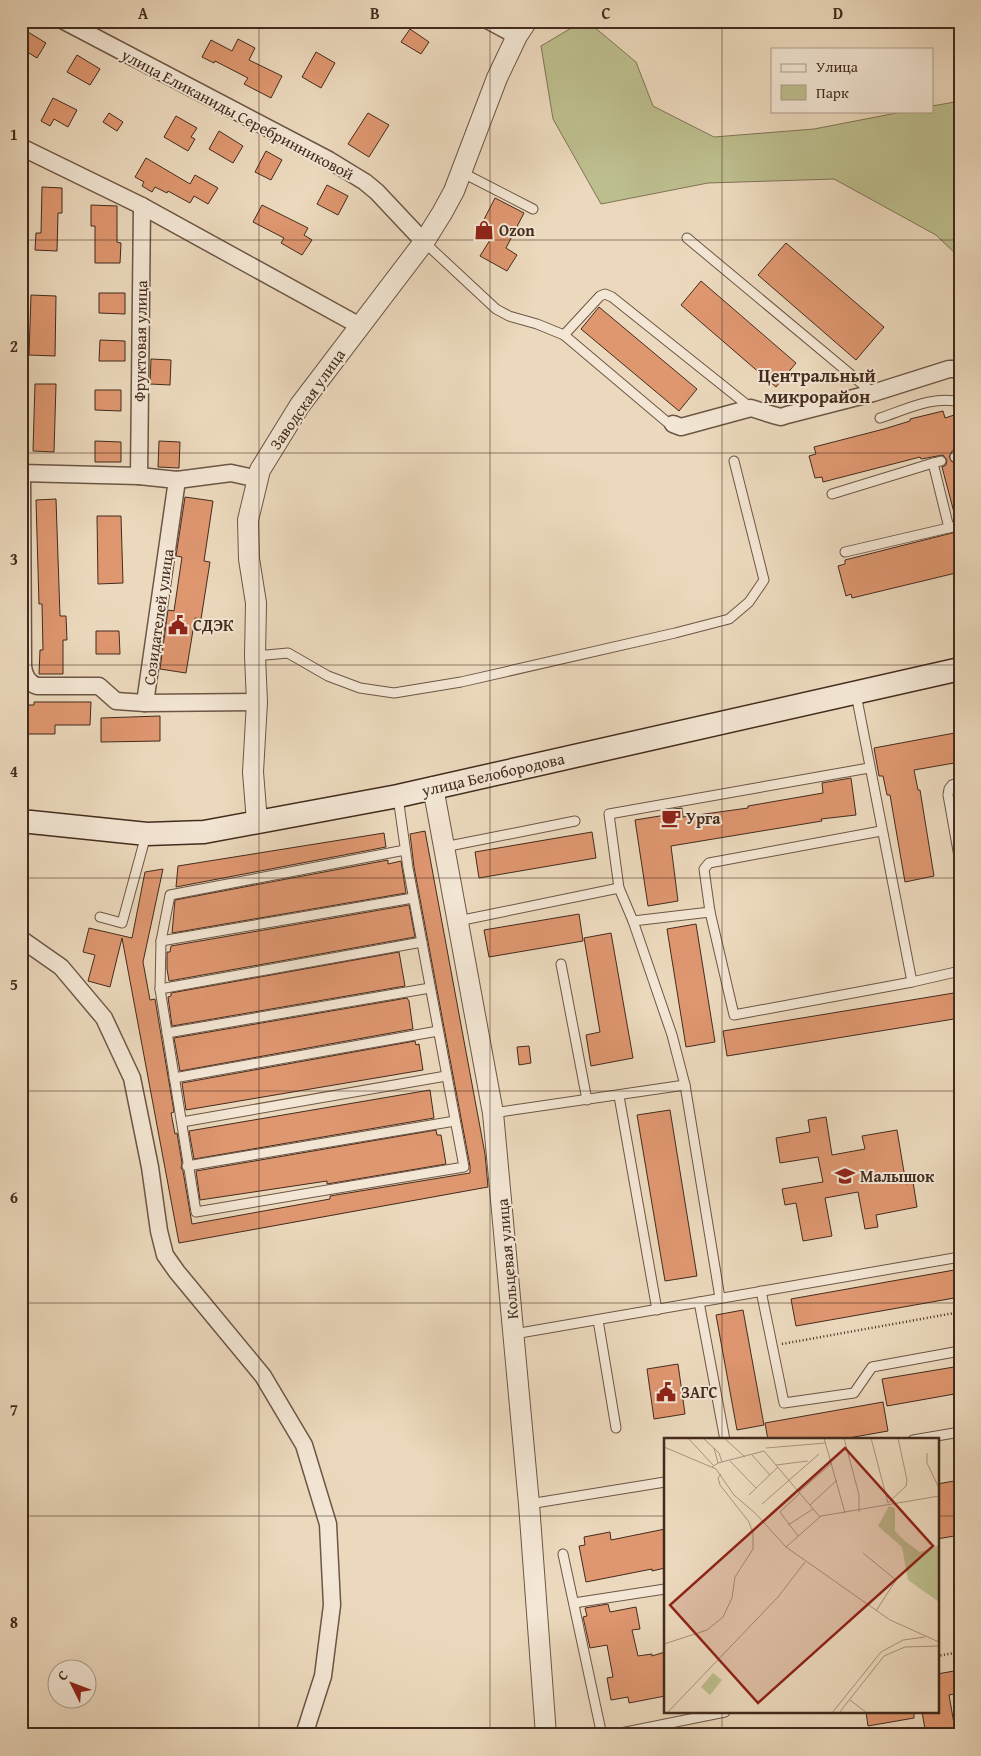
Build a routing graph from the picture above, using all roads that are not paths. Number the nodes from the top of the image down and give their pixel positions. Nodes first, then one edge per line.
1 (64, 21) edge
2 (489, 21) edge
3 (521, 26) edge
4 (22, 147) edge
5 (21, 152) edge
6 (461, 172) junction
7 (142, 206) junction
8 (533, 209) dead end
9 (687, 238) dead end
10 (424, 242) junction
11 (360, 326) junction
12 (564, 335) junction
13 (960, 369) edge
14 (873, 393) junction
15 (960, 402) edge
16 (751, 408) junction
17 (880, 418) dead end
18 (673, 424) joint
19 (734, 461) dead end
20 (22, 473) edge
21 (139, 476) junction
22 (258, 479) junction
23 (177, 480) junction
24 (832, 494) dead end
25 (844, 552) dead end
26 (255, 656) junction
27 (960, 669) edge
28 (856, 691) junction
29 (257, 702) junction
30 (145, 703) junction
31 (869, 768) junction
32 (960, 782) edge
33 (433, 787) junction
34 (398, 796) junction
35 (575, 821) dead end
36 (21, 822) edge
37 (257, 822) junction
38 (882, 831) junction
39 (147, 834) junction
40 (444, 847) junction
41 (405, 850) junction
42 (960, 862) edge
43 (619, 888) junction
44 (414, 898) junction
45 (710, 912) junction
46 (100, 917) dead end
47 (457, 921) junction
48 (633, 921) junction
49 (21, 939) edge
50 (161, 941) junction
51 (422, 942) junction
52 (561, 964) dead end
53 (960, 971) edge
54 (912, 982) junction
55 (430, 988) junction
56 (160, 989) junction
57 (438, 1031) junction
58 (167, 1033) junction
59 (446, 1076) junction
60 (174, 1078) junction
61 (685, 1085) junction
62 (619, 1096) junction
63 (587, 1100) junction
64 (493, 1114) junction
65 (455, 1121) junction
66 (182, 1122) junction
67 (187, 1166) junction
68 (960, 1256) edge
69 (761, 1291) junction
70 (720, 1298) junction
71 (699, 1302) junction
72 (657, 1310) junction
73 (598, 1320) junction
74 (514, 1334) junction
75 (960, 1351) edge
76 (616, 1428) dead end
77 (960, 1432) edge
78 (725, 1438) edge
79 (925, 1438) edge
80 (664, 1482) edge
81 (529, 1504) junction
82 (563, 1554) dead end
83 (664, 1589) edge
84 (574, 1603) junction
85 (716, 1714) edge
86 (304, 1735) edge
87 (546, 1735) edge

1 - 10 street, улица Еликаниды Серебринниковой
2 - 3 street
3 - 6 street, Заводская улица
4 - 5 street
4 - 7 street
6 - 8 lane
6 - 10 street, Заводская улица
7 - 11 street
7 - 21 street, Фруктовая улица
9 - 14 lane
10 - 11 street, Заводская улица
10 - 12 lane
11 - 22 street, Заводская улица
12 - 16 lane
12 - 18 lane
13 - 14 street
14 - 16 street
15 - 17 lane
16 - 18 street
19 - 26 lane
20 - 21 street
20 - 30 street
21 - 23 street
22 - 23 street
22 - 26 street, Заводская улица
23 - 30 street, Созидателей улица
24 - 25 lane
26 - 29 street, Заводская улица
27 - 28 main road, улица Белобородова
28 - 31 lane
28 - 33 main road, улица Белобородова
29 - 30 street, Созидателей улица
29 - 37 street, Заводская улица
31 - 38 lane
31 - 43 lane
32 - 42 lane
33 - 34 main road, улица Белобородова
33 - 40 street, Кольцевая улица
34 - 37 main road, улица Белобородова
34 - 41 lane
35 - 40 lane
36 - 39 main road, улица Белобородова
37 - 39 main road, улица Белобородова
38 - 45 lane
38 - 54 lane
39 - 46 lane
40 - 47 street, Кольцевая улица
41 - 44 lane
41 - 50 lane
43 - 47 lane
43 - 48 lane
44 - 50 lane
44 - 51 lane
45 - 48 lane
45 - 54 lane
47 - 64 street, Кольцевая улица
48 - 61 lane
49 - 86 street
50 - 56 lane
51 - 55 lane
51 - 56 lane
52 - 63 lane
53 - 54 lane
55 - 57 lane
55 - 58 lane
56 - 58 lane
57 - 59 lane
57 - 60 lane
58 - 60 lane
59 - 65 lane
59 - 66 lane
60 - 66 lane
61 - 62 lane
61 - 70 lane
62 - 63 lane
62 - 72 lane
63 - 64 lane
64 - 74 street, Кольцевая улица
65 - 67 lane
65 - 67 lane
66 - 67 lane
68 - 69 lane
69 - 70 lane
69 - 75 lane
70 - 71 lane
71 - 72 lane
71 - 78 lane
72 - 73 lane
73 - 74 lane
73 - 76 lane
74 - 81 street, Кольцевая улица
77 - 79 lane
80 - 81 lane
81 - 87 street, Кольцевая улица
82 - 84 lane
83 - 84 lane
84 - 85 lane

